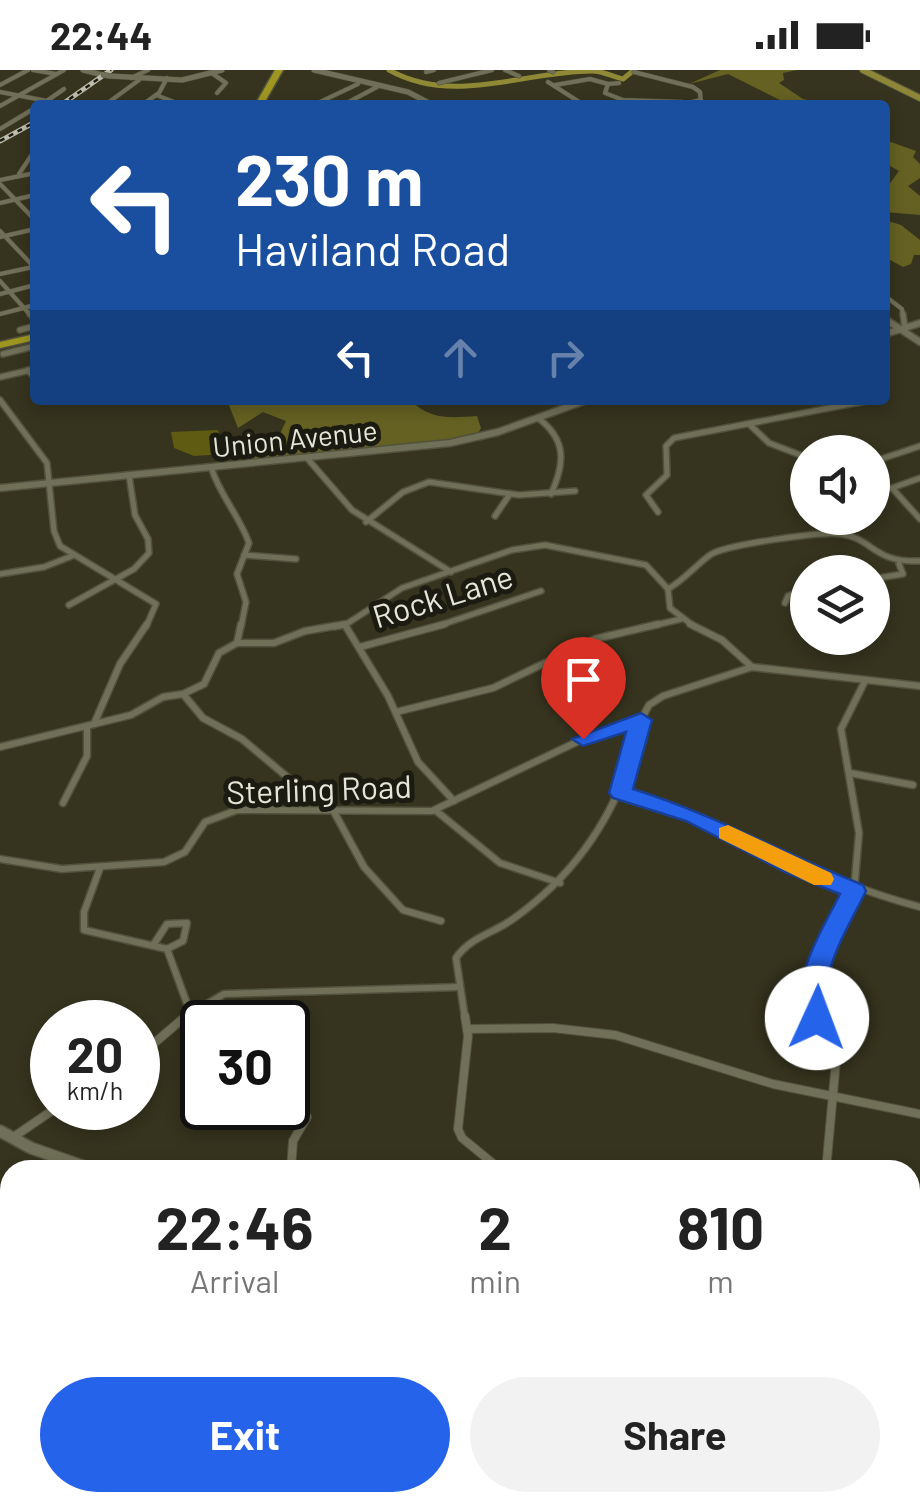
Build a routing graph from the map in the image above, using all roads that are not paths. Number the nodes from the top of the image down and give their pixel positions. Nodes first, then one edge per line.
1 (30, 70) edge
2 (64, 70) edge
3 (83, 70) edge
4 (148, 70) edge
5 (222, 70) edge
6 (282, 70) edge
7 (314, 70) edge
8 (434, 70) edge
9 (492, 70) edge
10 (505, 70) edge
11 (866, 70) edge
12 (630, 71) edge
13 (426, 72) dead end
14 (56, 74) junction
15 (213, 74) junction
16 (519, 76) dead end
17 (167, 78) junction
18 (130, 79) junction
19 (139, 80) junction
20 (548, 82) dead end
21 (439, 83) dead end
22 (618, 83) dead end
23 (358, 84) junction
24 (608, 84) junction
25 (554, 85) junction
26 (377, 87) junction
27 (0, 89) edge
28 (64, 89) dead end
29 (217, 94) dead end
30 (156, 95) junction
31 (18, 96) junction
32 (920, 96) edge
33 (41, 100) edge
34 (48, 100) edge
35 (112, 100) edge
36 (149, 100) edge
37 (169, 100) edge
38 (265, 100) edge
39 (324, 100) edge
40 (352, 100) edge
41 (423, 100) edge
42 (576, 100) edge
43 (618, 100) edge
44 (644, 100) edge
45 (670, 100) edge
46 (699, 100) edge
47 (0, 106) edge
48 (30, 112) edge
49 (0, 126) edge
50 (30, 158) edge
51 (30, 174) edge
52 (18, 176) junction
53 (0, 182) edge
54 (30, 196) edge
55 (15, 200) junction
56 (0, 203) edge
57 (30, 215) edge
58 (30, 230) edge
59 (2, 234) edge
60 (30, 262) edge
61 (30, 267) edge
62 (0, 278) edge
63 (30, 286) edge
64 (9, 292) junction
65 (0, 294) edge
66 (890, 300) edge
67 (30, 306) edge
68 (24, 308) junction
69 (0, 314) edge
70 (30, 316) edge
71 (890, 322) edge
72 (920, 323) edge
73 (30, 325) edge
74 (904, 329) junction
75 (20, 330) dead end
76 (890, 333) edge
77 (30, 342) edge
78 (920, 342) edge
79 (1, 350) edge
80 (30, 370) edge
81 (0, 377) edge
82 (0, 400) edge
83 (573, 405) edge
84 (846, 405) edge
85 (538, 418) junction
86 (749, 424) junction
87 (920, 446) edge
88 (790, 455) edge
89 (890, 456) edge
90 (307, 458) junction
91 (211, 467) junction
92 (129, 475) junction
93 (920, 478) edge
94 (52, 482) junction
95 (0, 488) edge
96 (575, 491) dead end
97 (510, 494) junction
98 (551, 494) junction
99 (658, 512) dead end
100 (496, 516) dead end
101 (920, 519) edge
102 (366, 522) junction
103 (74, 555) junction
104 (244, 555) junction
105 (296, 559) dead end
106 (920, 561) edge
107 (898, 563) junction
108 (451, 572) junction
109 (0, 574) edge
110 (890, 578) edge
111 (116, 579) junction
112 (668, 590) junction
113 (540, 591) dead end
114 (790, 595) edge
115 (785, 603) dead end
116 (69, 605) dead end
117 (681, 619) junction
118 (345, 625) junction
119 (237, 643) junction
120 (360, 647) junction
121 (752, 667) junction
122 (864, 683) junction
123 (919, 684) edge
124 (183, 694) junction
125 (396, 712) junction
126 (641, 720) junction
127 (90, 726) junction
128 (0, 747) edge
129 (850, 773) junction
130 (913, 785) dead end
131 (621, 793) junction
132 (454, 802) junction
133 (63, 803) dead end
134 (266, 810) junction
135 (333, 810) junction
136 (436, 810) junction
137 (0, 859) edge
138 (100, 868) junction
139 (560, 883) junction
140 (854, 891) junction
141 (920, 907) edge
142 (441, 921) dead end
143 (154, 944) junction
144 (167, 949) junction
145 (460, 987) junction
146 (186, 1000) edge
147 (214, 1000) edge
148 (180, 1019) edge
149 (467, 1029) junction
150 (160, 1040) edge
151 (833, 1097) junction
152 (920, 1114) edge
153 (30, 1126) edge
154 (299, 1130) edge
155 (0, 1131) edge
156 (12, 1138) junction
157 (57, 1160) edge
158 (292, 1160) edge
159 (489, 1160) edge
160 (827, 1160) edge

1 - 14 street
1 - 27 street
2 - 14 street
3 - 18 street
4 - 18 street
5 - 15 street
6 - 38 highway
7 - 23 street
8 - 13 street
9 - 21 street
10 - 16 street
11 - 32 main road
12 - 46 street
14 - 31 street
15 - 17 street
15 - 29 street
17 - 19 street
17 - 30 street
18 - 19 street
19 - 35 street
20 - 25 street
22 - 24 street
23 - 26 street
23 - 39 street
24 - 25 street
24 - 43 street
25 - 42 street
26 - 40 street
26 - 41 street
27 - 31 street
28 - 34 street
30 - 36 street
30 - 37 street
31 - 33 street
31 - 47 street
44 - 45 street
48 - 49 street
50 - 52 street
51 - 52 street
52 - 53 street
53 - 55 street
54 - 55 street
55 - 56 street
55 - 57 street
58 - 59 street
59 - 60 street
61 - 62 street
62 - 64 street
63 - 64 street
64 - 65 street
64 - 68 street
66 - 74 street
67 - 68 street
68 - 69 street
68 - 70 street
71 - 74 street
72 - 74 street
73 - 75 street
74 - 76 street
74 - 78 street
77 - 79 highway
80 - 81 street
82 - 94 street
83 - 85 street, Union Avenue
84 - 86 street
85 - 90 street, Union Avenue
85 - 98 street
86 - 88 street
86 - 99 street
87 - 89 street
90 - 91 street, Union Avenue
90 - 102 street
91 - 92 street, Union Avenue
91 - 104 street
92 - 94 street, Union Avenue
92 - 111 street
93 - 101 street
94 - 95 street, Union Avenue
94 - 103 street
96 - 98 street
97 - 98 street
97 - 100 street
97 - 102 street
102 - 108 street
103 - 109 street
103 - 111 street
104 - 105 street
104 - 119 street
106 - 107 street
107 - 110 street
107 - 112 street
108 - 112 street
108 - 118 street
111 - 116 street
111 - 127 street
112 - 117 street
113 - 120 street, Rock Lane
114 - 115 street
117 - 121 street
117 - 125 street
118 - 119 street
118 - 120 street
119 - 124 street
120 - 125 street
121 - 122 street, Sterling Road
121 - 126 street, Sterling Road
122 - 123 street, Sterling Road
122 - 129 street
124 - 127 street
124 - 134 street
125 - 132 street
126 - 131 street
126 - 132 street, Sterling Road
127 - 128 street
127 - 133 street
129 - 130 street
129 - 140 street
131 - 139 street
131 - 140 street
132 - 136 street, Sterling Road
134 - 135 street, Sterling Road
134 - 138 street, Sterling Road
135 - 136 street, Sterling Road
135 - 142 street
136 - 139 street
137 - 138 street, Sterling Road
138 - 143 street
139 - 145 street
140 - 141 street
140 - 151 street
143 - 144 street
143 - 144 street
144 - 146 street
145 - 147 street
145 - 149 street
148 - 150 street
149 - 151 street
149 - 159 street
151 - 152 street
151 - 160 street
153 - 156 street
154 - 158 street
155 - 156 main road
156 - 157 main road

